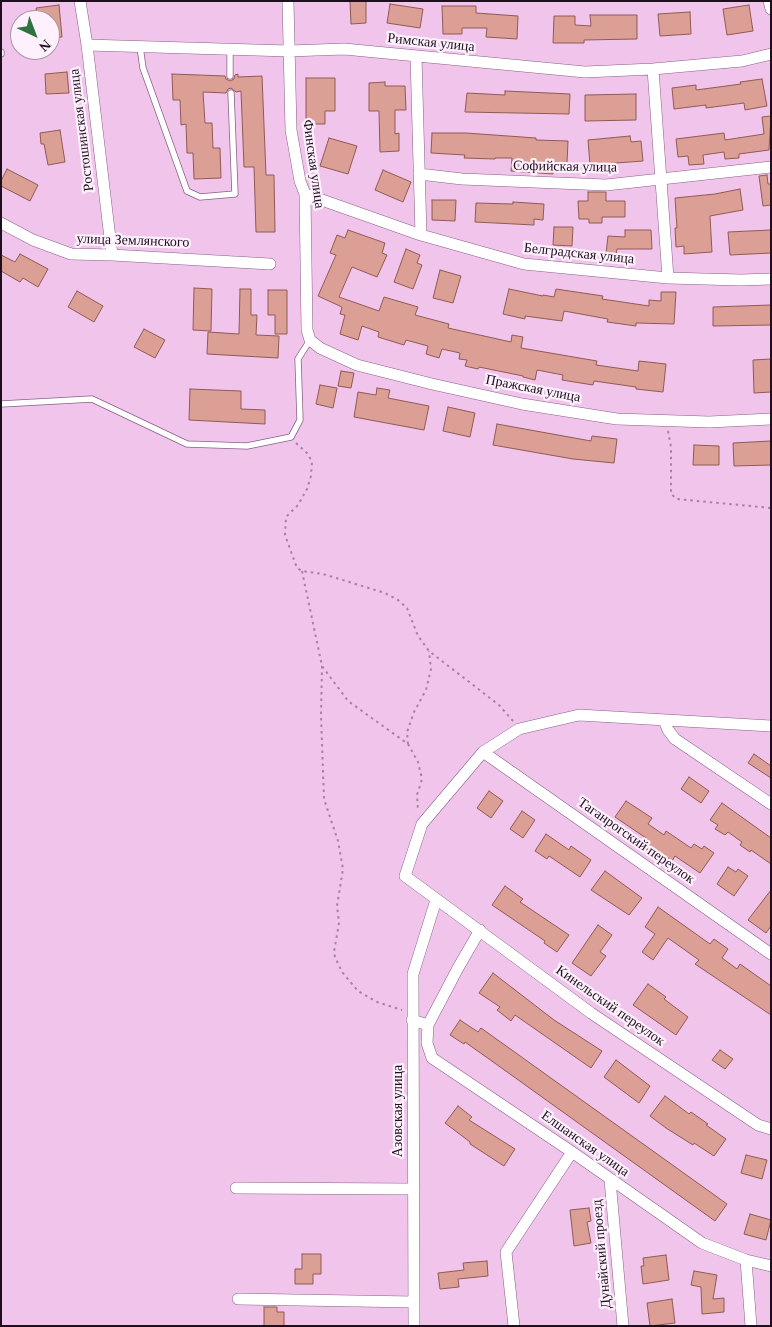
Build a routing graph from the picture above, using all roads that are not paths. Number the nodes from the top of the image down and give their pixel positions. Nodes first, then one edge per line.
1 (80, 1) edge
2 (288, 1) edge
3 (769, 1) edge
4 (771, 9) edge
5 (87, 45) junction
6 (140, 47) junction
7 (230, 50) junction
8 (289, 51) junction
9 (771, 54) edge
10 (416, 57) junction
11 (654, 69) junction
12 (230, 76) dead end
13 (231, 93) dead end
14 (771, 167) edge
15 (419, 174) junction
16 (661, 179) junction
17 (305, 194) junction
18 (1, 223) edge
19 (421, 234) junction
20 (112, 255) junction
21 (270, 264) dead end
22 (668, 278) junction
23 (771, 279) edge
24 (309, 335) junction
25 (1, 404) edge
26 (771, 419) edge
27 (664, 720) junction
28 (771, 726) edge
29 (483, 752) junction
30 (771, 804) edge
31 (436, 900) junction
32 (480, 930) junction
33 (771, 954) edge
34 (412, 1020) junction
35 (428, 1025) junction
36 (771, 1129) edge
37 (572, 1152) junction
38 (610, 1180) junction
39 (236, 1188) dead end
40 (414, 1190) junction
41 (746, 1260) junction
42 (771, 1266) edge
43 (238, 1299) dead end
44 (414, 1302) junction
45 (414, 1326) edge
46 (514, 1326) edge
47 (623, 1326) edge
48 (751, 1326) edge

1 - 5 street, Ростошинская улица
2 - 8 street, Финская улица
3 - 4 street
5 - 6 street, Римская улица
5 - 20 street, Ростошинская улица
6 - 7 street, Римская улица
6 - 13 lane
7 - 8 street, Римская улица
7 - 12 lane
8 - 10 street, Римская улица
8 - 17 street, Финская улица
9 - 11 street, Римская улица
10 - 11 street, Римская улица
10 - 15 street
11 - 16 street
14 - 16 street, Софийская улица
15 - 16 street, Софийская улица
15 - 19 street
16 - 22 street
17 - 19 street, Белградская улица
17 - 24 street, Финская улица
18 - 20 street, улица Землянского
19 - 22 street, Белградская улица
20 - 21 street, улица Землянского
22 - 23 street, Белградская улица
24 - 25 lane
24 - 26 street, Пражская улица
27 - 28 street
27 - 29 street
27 - 30 street
29 - 31 street, Кинельский переулок
29 - 33 street, Таганрогский переулок
31 - 32 street, Кинельский переулок
31 - 34 street, Азовская улица
32 - 35 street
32 - 36 street, Кинельский переулок
34 - 35 street
34 - 40 street, Азовская улица
35 - 37 street, Елшанская улица
37 - 38 street, Елшанская улица
37 - 46 street
38 - 41 street, Елшанская улица
38 - 47 street, Дунайский проезд
39 - 40 street
40 - 44 street, Азовская улица
41 - 42 street, Елшанская улица
41 - 48 street
43 - 44 street
44 - 45 street, Азовская улица

